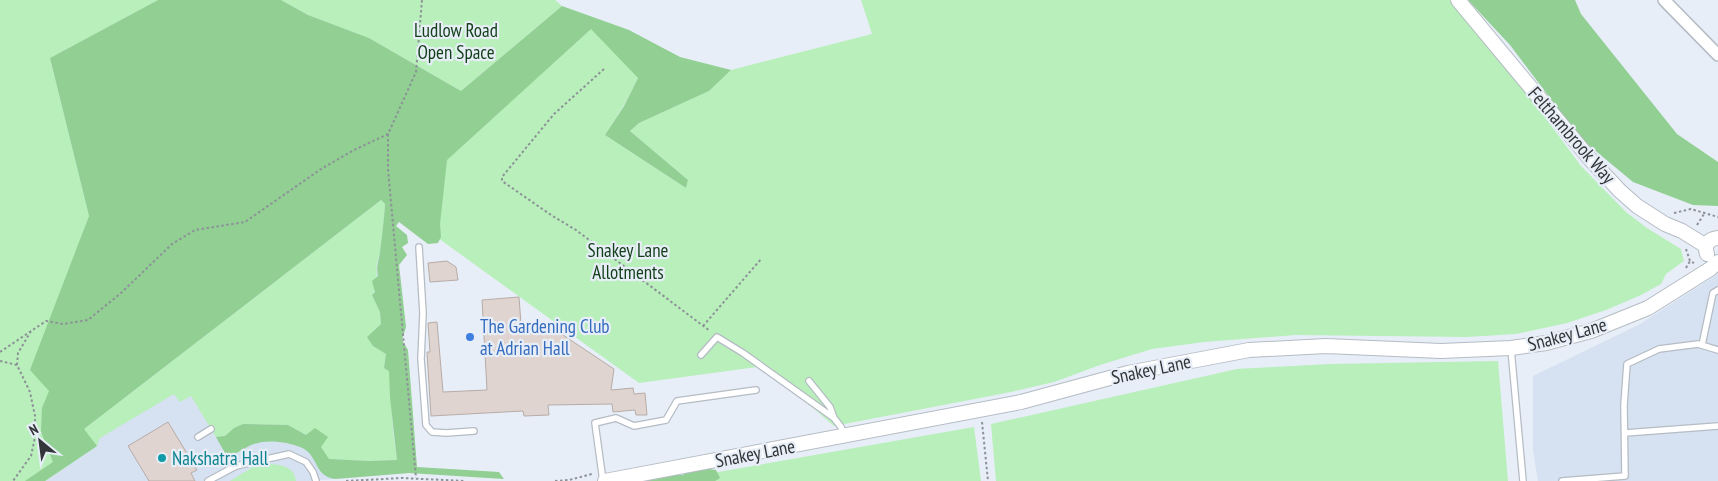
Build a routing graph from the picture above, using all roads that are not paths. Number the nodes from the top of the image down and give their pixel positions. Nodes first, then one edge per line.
1 (1458, 0) edge
2 (1664, 0) edge
3 (1718, 54) edge
4 (1718, 238) edge
5 (419, 247) dead end
6 (1712, 255) edge
7 (1718, 290) edge
8 (1702, 345) junction
9 (1511, 348) junction
10 (1718, 350) edge
11 (701, 355) dead end
12 (809, 382) dead end
13 (756, 390) dead end
14 (834, 418) junction
15 (1718, 426) edge
16 (211, 429) dead end
17 (474, 431) dead end
18 (1625, 433) junction
19 (845, 436) junction
20 (198, 437) dead end
21 (601, 479) edge
22 (1626, 479) edge
23 (208, 481) edge
24 (316, 481) edge
25 (1523, 481) edge
26 (1562, 481) edge

1 - 6 street, Felthambrook Way
2 - 3 street
4 - 6 street
5 - 17 lane
6 - 9 street, Snakey Lane
7 - 8 lane
8 - 10 lane
8 - 18 lane
9 - 19 street, Snakey Lane
9 - 25 lane
11 - 14 lane
12 - 14 lane
13 - 21 lane
14 - 19 lane
15 - 18 lane
16 - 20 lane
18 - 22 lane
19 - 21 street, Snakey Lane
22 - 26 lane
23 - 24 lane

